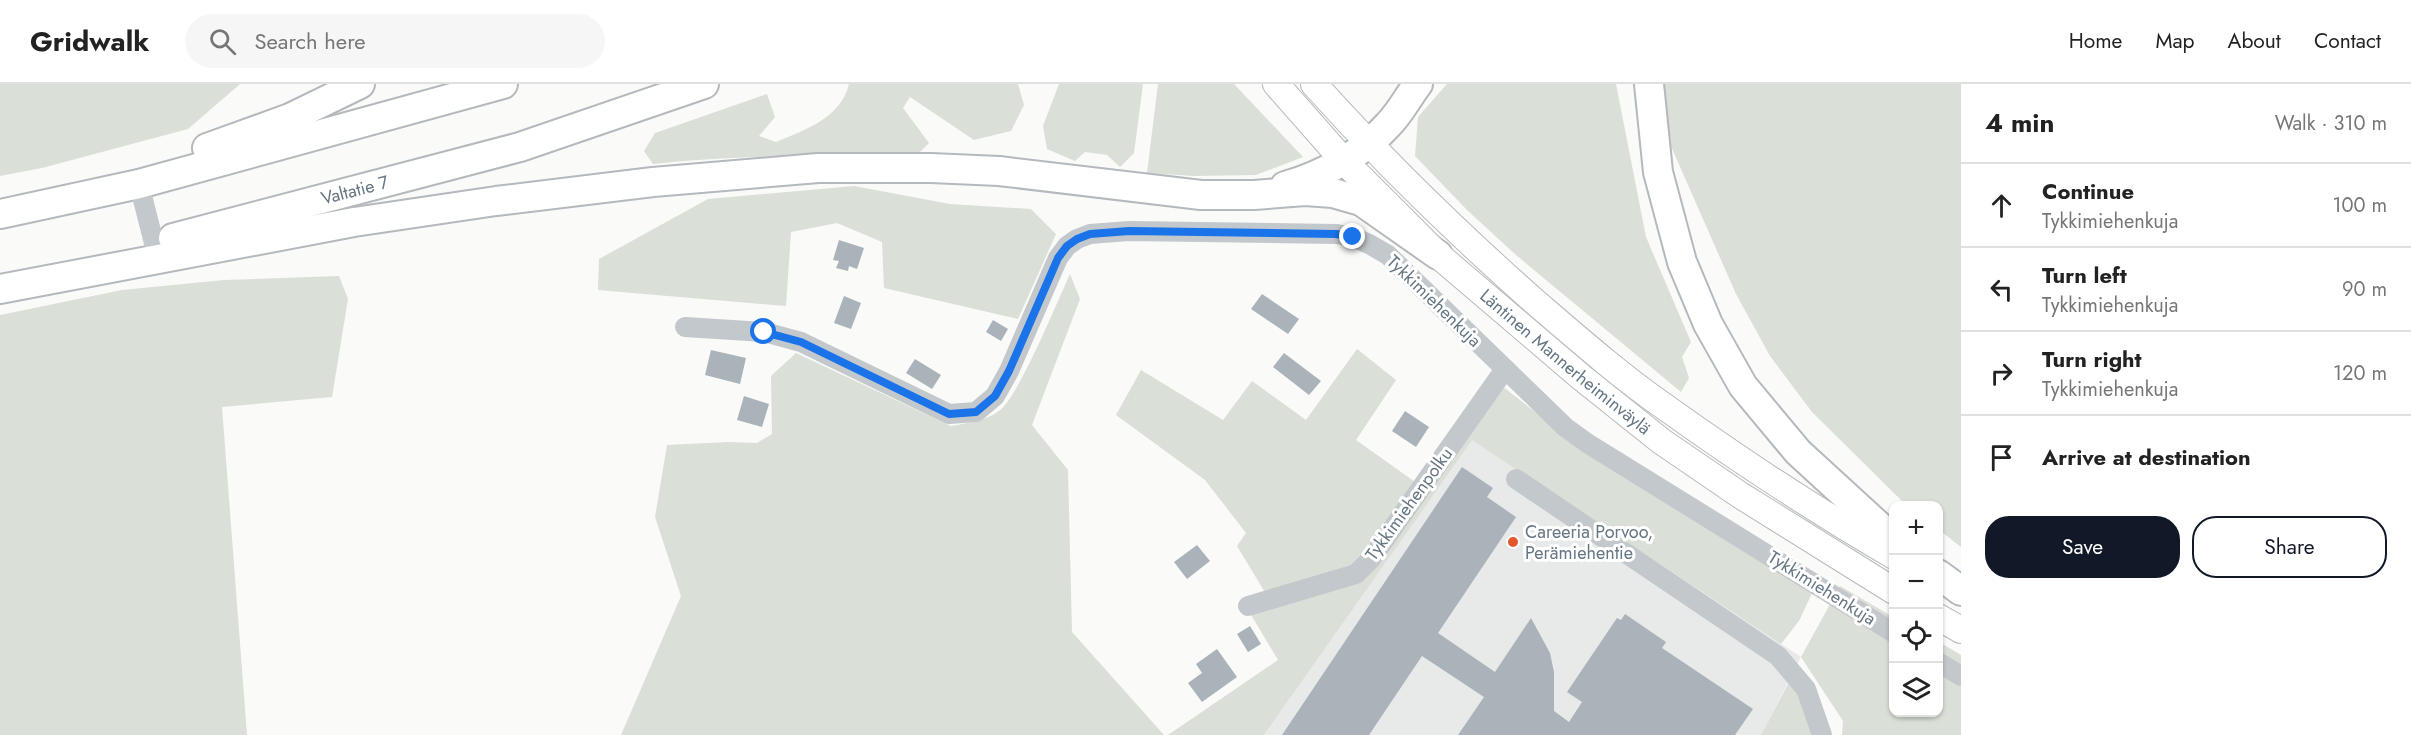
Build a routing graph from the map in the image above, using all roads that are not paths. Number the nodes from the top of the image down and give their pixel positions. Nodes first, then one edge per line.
1 (360, 84) edge
2 (503, 84) edge
3 (704, 84) edge
4 (1276, 84) edge
5 (1314, 84) edge
6 (1418, 84) edge
7 (1649, 84) edge
8 (1368, 144) junction
9 (1343, 160) junction
10 (139, 184) junction
11 (1254, 195) junction
12 (0, 214) edge
13 (154, 243) junction
14 (1438, 255) junction
15 (0, 283) edge
16 (0, 289) edge
17 (685, 327) dead end
18 (1505, 369) junction
19 (1516, 478) dead end
20 (1889, 536) edge
21 (1891, 555) edge
22 (1943, 578) edge
23 (1943, 585) edge
24 (1889, 588) edge
25 (1961, 591) edge
26 (1961, 596) edge
27 (1248, 606) dead end
28 (1943, 620) edge
29 (1961, 630) edge
30 (1889, 631) edge
31 (1940, 663) edge
32 (1961, 676) edge
33 (1822, 735) edge

1 - 10 highway
2 - 10 highway
3 - 13 highway, Valtatie 7
4 - 9 main road, Läntinen Mannerheiminväylä
5 - 8 main road, Läntinen Mannerheiminväylä
6 - 8 highway
7 - 20 highway
8 - 9 highway
8 - 21 main road, Läntinen Mannerheiminväylä
9 - 11 highway
9 - 14 main road, Läntinen Mannerheiminväylä
10 - 12 highway
10 - 13 street
11 - 14 highway
11 - 16 highway
13 - 15 highway, Valtatie 7
14 - 24 main road, Läntinen Mannerheiminväylä
17 - 18 street, Tykkimiehenkuja
18 - 27 street, Tykkimiehenpolku
18 - 30 street, Tykkimiehenkuja
19 - 33 street
22 - 25 highway
23 - 26 main road
28 - 29 main road
31 - 32 street

